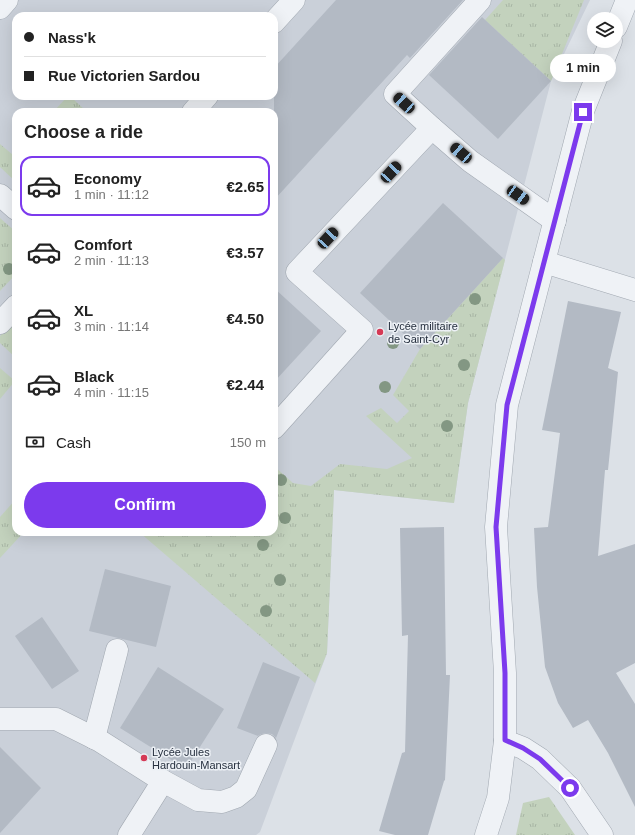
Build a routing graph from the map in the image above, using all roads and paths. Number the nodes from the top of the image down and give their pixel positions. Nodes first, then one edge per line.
1 (7, 0) edge
2 (294, 0) edge
3 (480, 0) edge
4 (627, 0) edge
5 (0, 8) edge
6 (622, 12) edge
7 (278, 18) edge
8 (608, 48) edge
9 (204, 100) edge
10 (196, 108) edge
11 (432, 128) junction
12 (0, 195) edge
13 (12, 206) edge
14 (554, 221) junction
15 (544, 262) junction
16 (635, 290) edge
17 (12, 310) edge
18 (0, 323) edge
19 (278, 424) edge
20 (116, 650) dead end
21 (0, 719) edge
22 (94, 738) junction
23 (505, 740) junction
24 (266, 745) dead end
25 (163, 781) junction
26 (129, 835) edge
27 (486, 835) edge
28 (602, 835) edge

1 - 5 street
2 - 7 street
3 - 11 street
4 - 6 street
8 - 14 street
9 - 10 street
11 - 14 street
11 - 19 street
12 - 13 street
14 - 15 street
15 - 16 street
15 - 23 street
17 - 18 street
20 - 22 street
21 - 22 street
22 - 25 street
23 - 27 street
23 - 28 street
24 - 25 street
25 - 26 street

